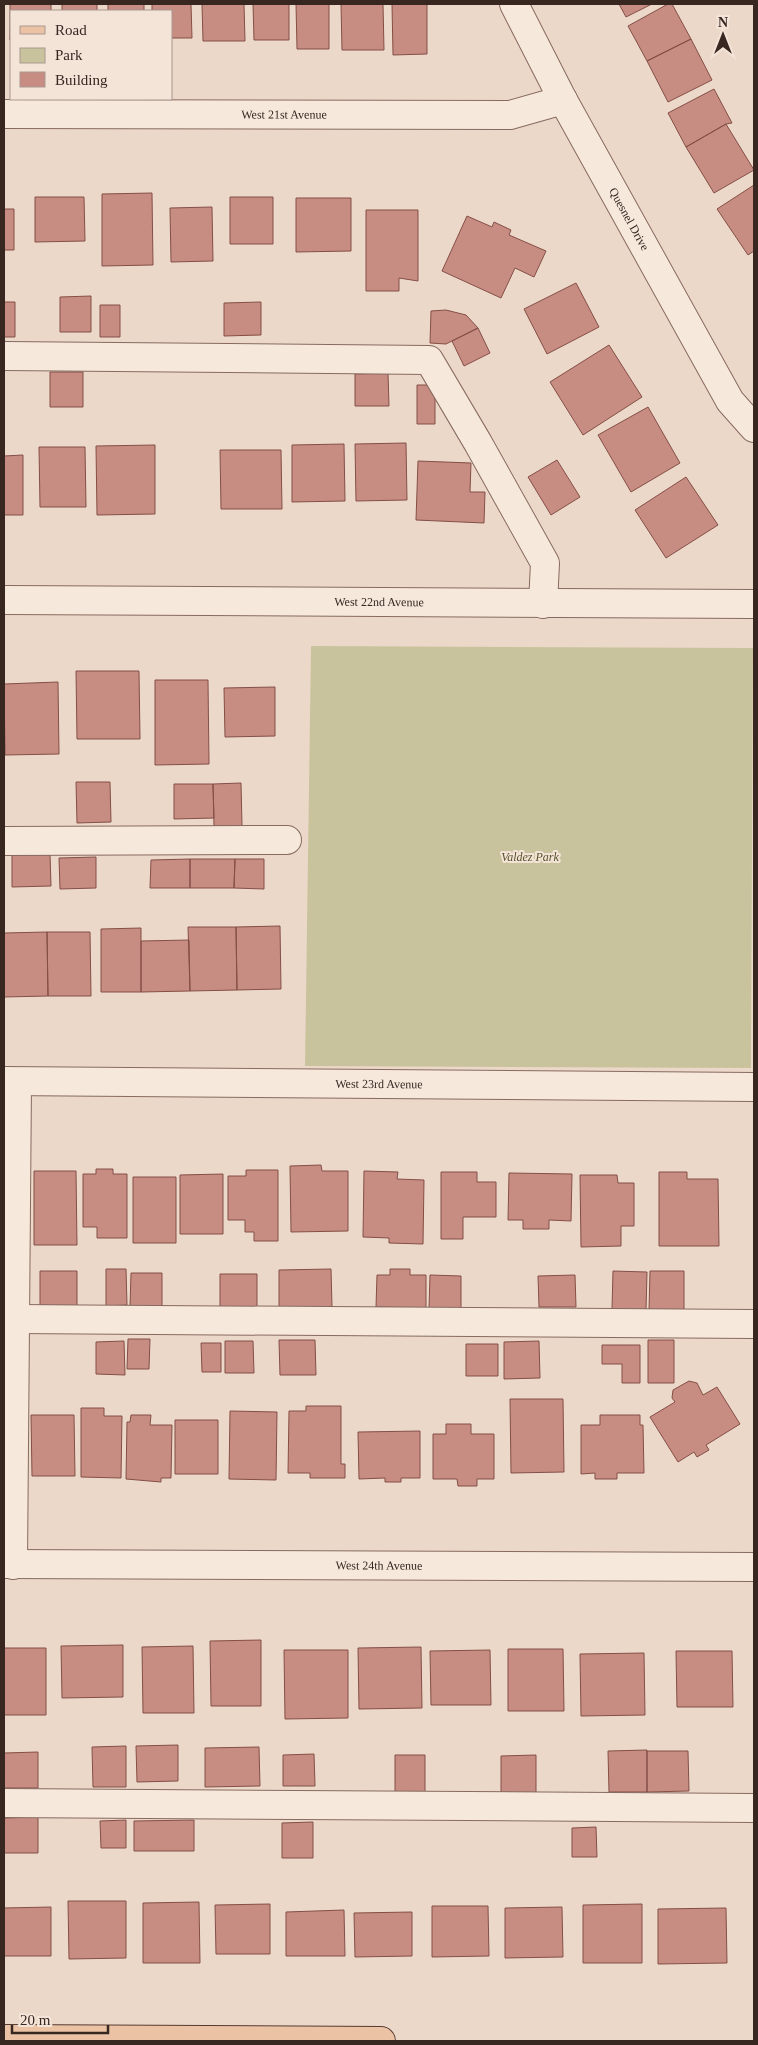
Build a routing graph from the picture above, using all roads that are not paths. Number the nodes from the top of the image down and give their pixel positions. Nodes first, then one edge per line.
1 (514, 4) edge
2 (562, 100) junction
3 (4, 114) edge
4 (4, 356) edge
5 (754, 428) edge
6 (4, 600) edge
7 (543, 604) junction
8 (754, 604) edge
9 (287, 840) dead end
10 (4, 841) edge
11 (10, 1081) edge
12 (754, 1087) edge
13 (15, 1319) junction
14 (754, 1324) edge
15 (9, 1564) edge
16 (754, 1567) edge
17 (4, 1803) edge
18 (754, 1808) edge
19 (4, 2039) edge
20 (381, 2041) edge

1 - 2 street, Quesnel Drive
2 - 3 street, West 21st Avenue
2 - 5 street, Quesnel Drive
4 - 7 street
6 - 7 street, West 22nd Avenue
7 - 8 street, West 22nd Avenue
9 - 10 street
11 - 12 street, West 23rd Avenue
11 - 13 street
13 - 14 street
13 - 15 street
15 - 16 street, West 24th Avenue
17 - 18 street
19 - 20 main road

